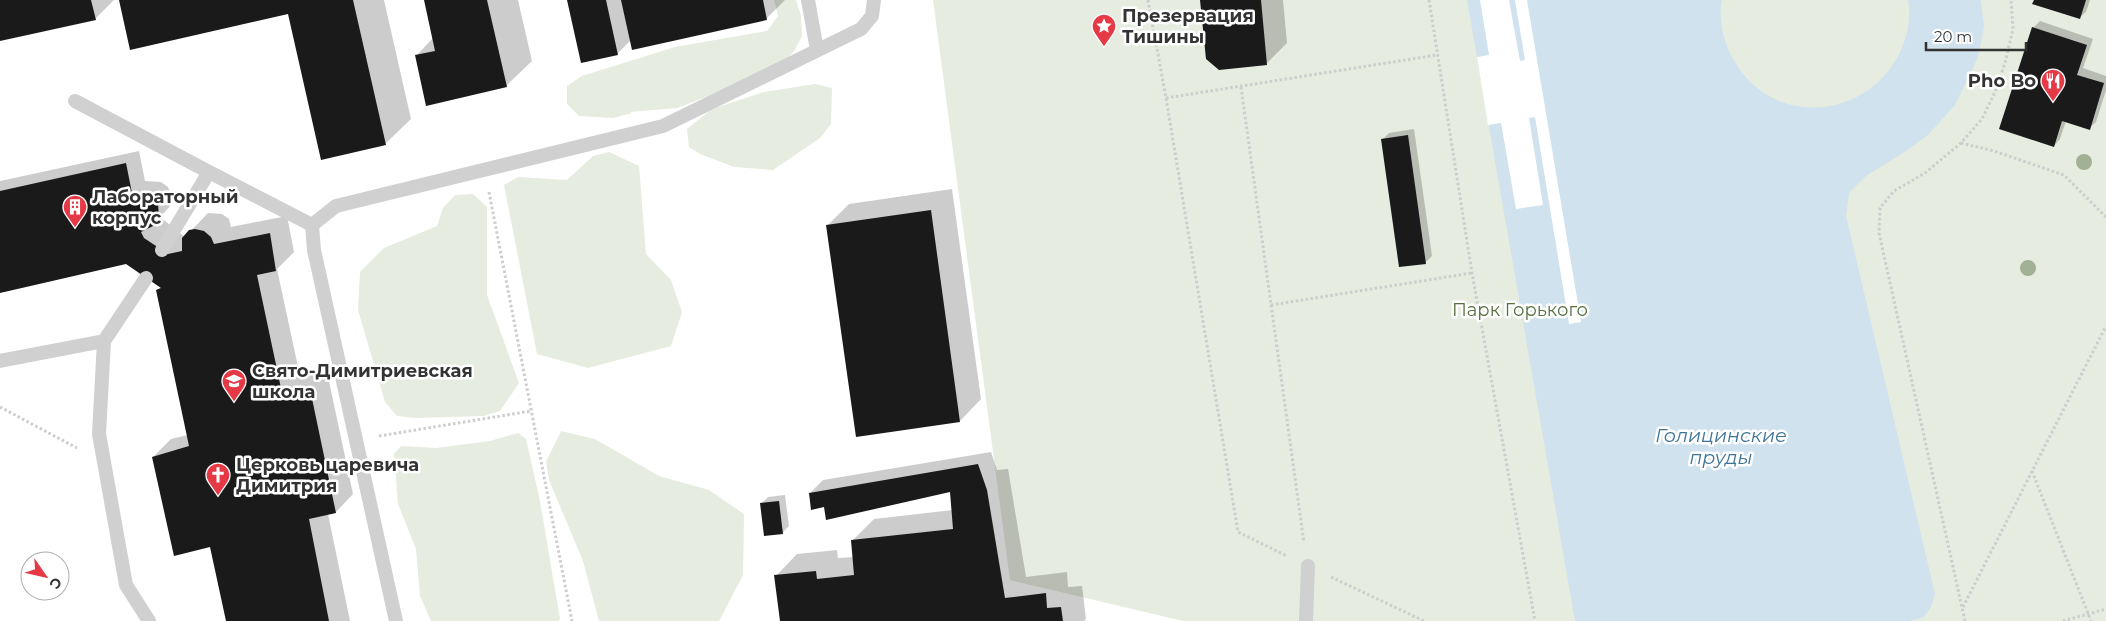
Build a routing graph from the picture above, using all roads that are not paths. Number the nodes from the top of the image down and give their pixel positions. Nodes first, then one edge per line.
1 (808, 0) edge
2 (874, 0) edge
3 (817, 50) junction
4 (75, 101) dead end
5 (209, 172) junction
6 (312, 225) junction
7 (162, 250) dead end
8 (146, 278) dead end
9 (104, 341) junction
10 (0, 362) edge
11 (1308, 566) road end
12 (149, 621) edge
13 (396, 621) edge
14 (1306, 621) edge

1 - 3 lane
2 - 3 lane
3 - 6 lane
4 - 5 lane
5 - 6 lane
5 - 7 lane
6 - 13 lane
8 - 9 lane
9 - 10 lane
9 - 12 lane
11 - 14 lane

